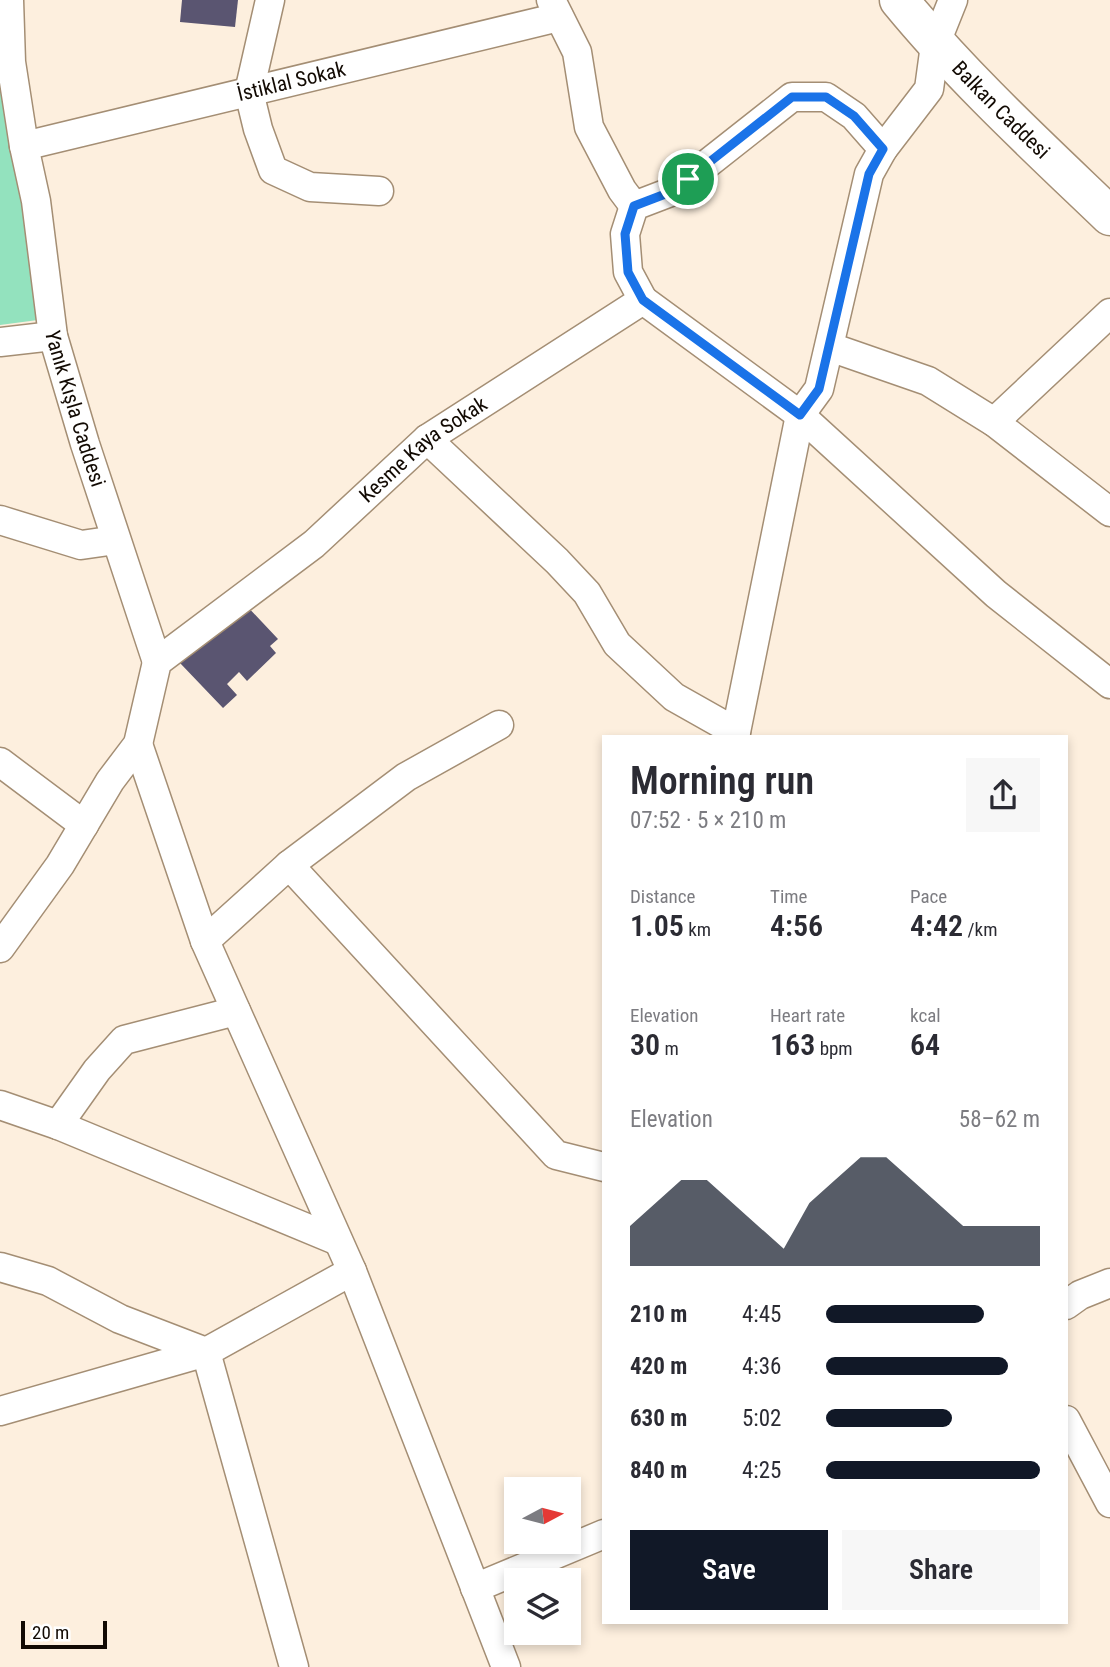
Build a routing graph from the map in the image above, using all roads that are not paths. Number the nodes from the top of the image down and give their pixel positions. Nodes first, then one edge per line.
1 (270, 0) edge
2 (899, 0) edge
3 (953, 0) edge
4 (555, 8) edge
5 (6, 15) edge
6 (936, 45) junction
7 (249, 92) junction
8 (24, 146) junction
9 (883, 149) junction
10 (379, 191) dead end
11 (634, 206) junction
12 (1110, 216) edge
13 (643, 300) junction
14 (1110, 313) edge
15 (53, 336) junction
16 (0, 342) edge
17 (830, 347) junction
18 (800, 415) junction
19 (994, 422) junction
20 (428, 439) junction
21 (1110, 512) edge
22 (0, 520) edge
23 (116, 540) junction
24 (157, 662) junction
25 (1110, 684) edge
26 (499, 725) dead end
27 (735, 735) edge
28 (138, 744) junction
29 (0, 762) edge
30 (84, 825) junction
31 (289, 865) junction
32 (205, 941) junction
33 (0, 948) edge
34 (236, 1010) junction
35 (0, 1105) edge
36 (58, 1125) junction
37 (602, 1166) edge
38 (338, 1241) junction
39 (0, 1266) edge
40 (352, 1272) junction
41 (1110, 1283) edge
42 (1068, 1304) edge
43 (206, 1352) junction
44 (0, 1411) edge
45 (1068, 1424) edge
46 (1110, 1503) edge
47 (602, 1535) edge
48 (475, 1588) junction
49 (294, 1667) edge
50 (506, 1667) edge

1 - 7 street
2 - 6 main road, Balkan Caddesi
3 - 6 street
4 - 7 street, İstiklal Sokak
4 - 11 street
5 - 8 street, Yanık Kışla Caddesi
6 - 9 street
6 - 12 main road, Balkan Caddesi
7 - 8 street, İstiklal Sokak
7 - 10 street
8 - 15 street, Yanık Kışla Caddesi
9 - 11 street
9 - 17 street
11 - 13 street
13 - 18 street
13 - 20 street, Kesme Kaya Sokak
14 - 19 street
15 - 16 street
15 - 23 street, Yanık Kışla Caddesi
17 - 18 street
17 - 19 street
18 - 25 street
18 - 27 street
19 - 21 street
20 - 24 street, Kesme Kaya Sokak
20 - 27 street
22 - 23 street
23 - 24 street, Yanık Kışla Caddesi
24 - 28 street
26 - 31 street
28 - 30 street
28 - 32 street
29 - 30 street
30 - 33 street
31 - 32 street
31 - 37 street
32 - 34 street
34 - 36 street
34 - 38 street
35 - 36 street
36 - 38 street
38 - 40 street
39 - 43 street
40 - 43 street
40 - 48 street
41 - 42 street
43 - 44 street
43 - 49 street
45 - 46 street
47 - 48 street
48 - 50 street

